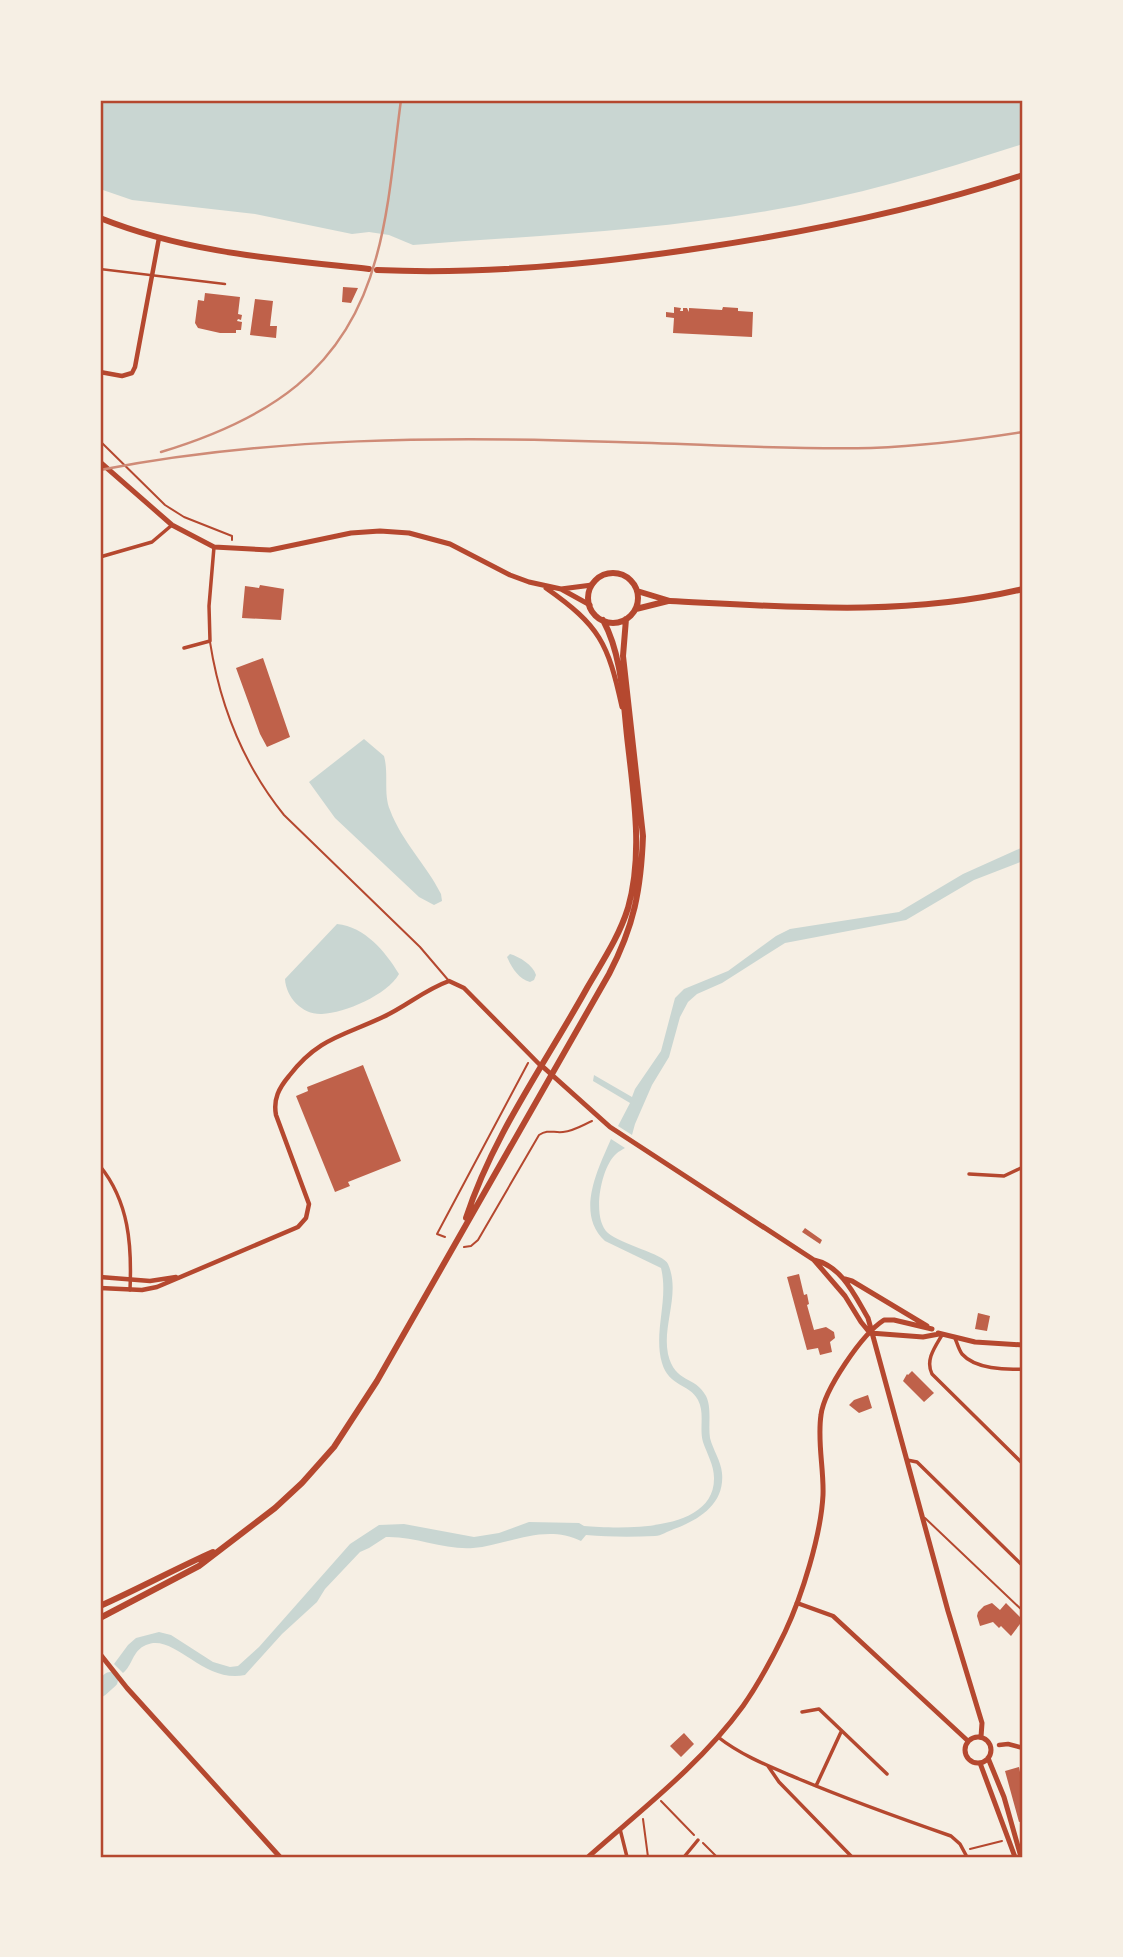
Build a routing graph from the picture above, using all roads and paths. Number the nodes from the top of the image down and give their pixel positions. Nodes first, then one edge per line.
1 (1023, 175) edge
2 (100, 218) edge
3 (159, 238) junction
4 (369, 268) dead end
5 (100, 269) edge
6 (377, 270) dead end
7 (152, 275) junction
8 (225, 284) dead end
9 (100, 372) edge
10 (100, 441) edge
11 (100, 462) edge
12 (172, 525) junction
13 (214, 547) junction
14 (231, 549) junction
15 (100, 557) edge
16 (592, 585) junction
17 (543, 586) junction
18 (561, 589) junction
19 (1023, 589) edge
20 (637, 591) junction
21 (670, 601) junction
22 (590, 605) junction
23 (636, 609) junction
24 (626, 619) junction
25 (603, 620) junction
26 (209, 641) junction
27 (184, 648) dead end
28 (625, 723) junction
29 (449, 981) junction
30 (528, 1063) dead end
31 (542, 1066) junction
32 (551, 1075) junction
33 (593, 1117) junction
34 (100, 1166) edge
35 (1023, 1167) edge
36 (969, 1174) dead end
37 (463, 1226) junction
38 (445, 1237) dead end
39 (464, 1247) dead end
40 (814, 1260) junction
41 (100, 1277) edge
42 (177, 1277) junction
43 (845, 1279) junction
44 (131, 1281) junction
45 (100, 1287) edge
46 (130, 1290) junction
47 (932, 1329) junction
48 (870, 1333) junction
49 (941, 1334) junction
50 (954, 1337) junction
51 (1023, 1345) edge
52 (1023, 1369) edge
53 (906, 1460) junction
54 (1023, 1464) edge
55 (922, 1516) junction
56 (221, 1548) junction
57 (1023, 1566) edge
58 (797, 1603) junction
59 (100, 1606) edge
60 (1023, 1611) edge
61 (100, 1618) edge
62 (100, 1654) edge
63 (802, 1712) dead end
64 (841, 1732) junction
65 (718, 1737) junction
66 (981, 1737) junction
67 (968, 1741) junction
68 (999, 1745) joint
69 (990, 1747) junction
70 (1023, 1748) edge
71 (988, 1758) junction
72 (980, 1763) junction
73 (767, 1765) junction
74 (887, 1774) dead end
75 (816, 1786) junction
76 (656, 1797) junction
77 (642, 1816) dead end
78 (620, 1829) junction
79 (1008, 1839) junction
80 (698, 1840) junction
81 (964, 1850) junction
82 (279, 1857) edge
83 (588, 1857) edge
84 (627, 1857) edge
85 (649, 1857) edge
86 (684, 1857) edge
87 (717, 1857) edge
88 (852, 1857) edge
89 (967, 1857) edge
90 (1015, 1857) edge
91 (1021, 1857) edge

1 - 6 main road
2 - 3 main road
3 - 4 main road
3 - 7 street
5 - 7 street
7 - 8 street
7 - 9 street
10 - 14 path
11 - 12 main road
12 - 13 main road
12 - 15 street
13 - 14 main road
13 - 26 street
14 - 17 main road
16 - 18 main road
16 - 20 main road
16 - 22 main road
17 - 18 main road
17 - 28 main road
18 - 22 main road
19 - 21 main road
20 - 21 main road
20 - 23 main road
21 - 23 main road
22 - 25 main road
23 - 24 main road
24 - 25 main road
24 - 32 main road
25 - 28 main road
26 - 27 street
26 - 29 lane
28 - 31 main road
29 - 31 street
29 - 42 street
30 - 38 path
31 - 32 main road
31 - 37 main road
32 - 33 main road
32 - 37 main road
33 - 39 path
33 - 40 main road
34 - 44 street
35 - 36 street
37 - 56 main road
40 - 43 main road
40 - 48 main road
41 - 44 street
42 - 44 street
42 - 46 street
43 - 47 main road
43 - 48 main road
44 - 46 street
45 - 46 street
47 - 48 main road
47 - 49 main road
48 - 49 main road
48 - 53 main road
48 - 58 main road
49 - 50 main road
49 - 54 street
50 - 51 main road
50 - 52 street
53 - 55 main road
53 - 57 street
55 - 60 lane
55 - 66 main road
56 - 59 main road
56 - 61 main road
58 - 65 main road
58 - 67 street
62 - 82 main road
63 - 64 street
64 - 74 street
64 - 75 street
65 - 73 street
65 - 76 main road
66 - 67 main road
66 - 69 main road
67 - 72 main road
68 - 69 street
68 - 70 street
69 - 71 main road
71 - 72 main road
71 - 91 main road
72 - 79 main road
73 - 75 street
73 - 88 street
75 - 81 street
76 - 78 main road
76 - 80 path
77 - 85 path
78 - 83 main road
78 - 84 street
79 - 81 path
79 - 90 main road
80 - 86 street
80 - 87 path
81 - 89 street

